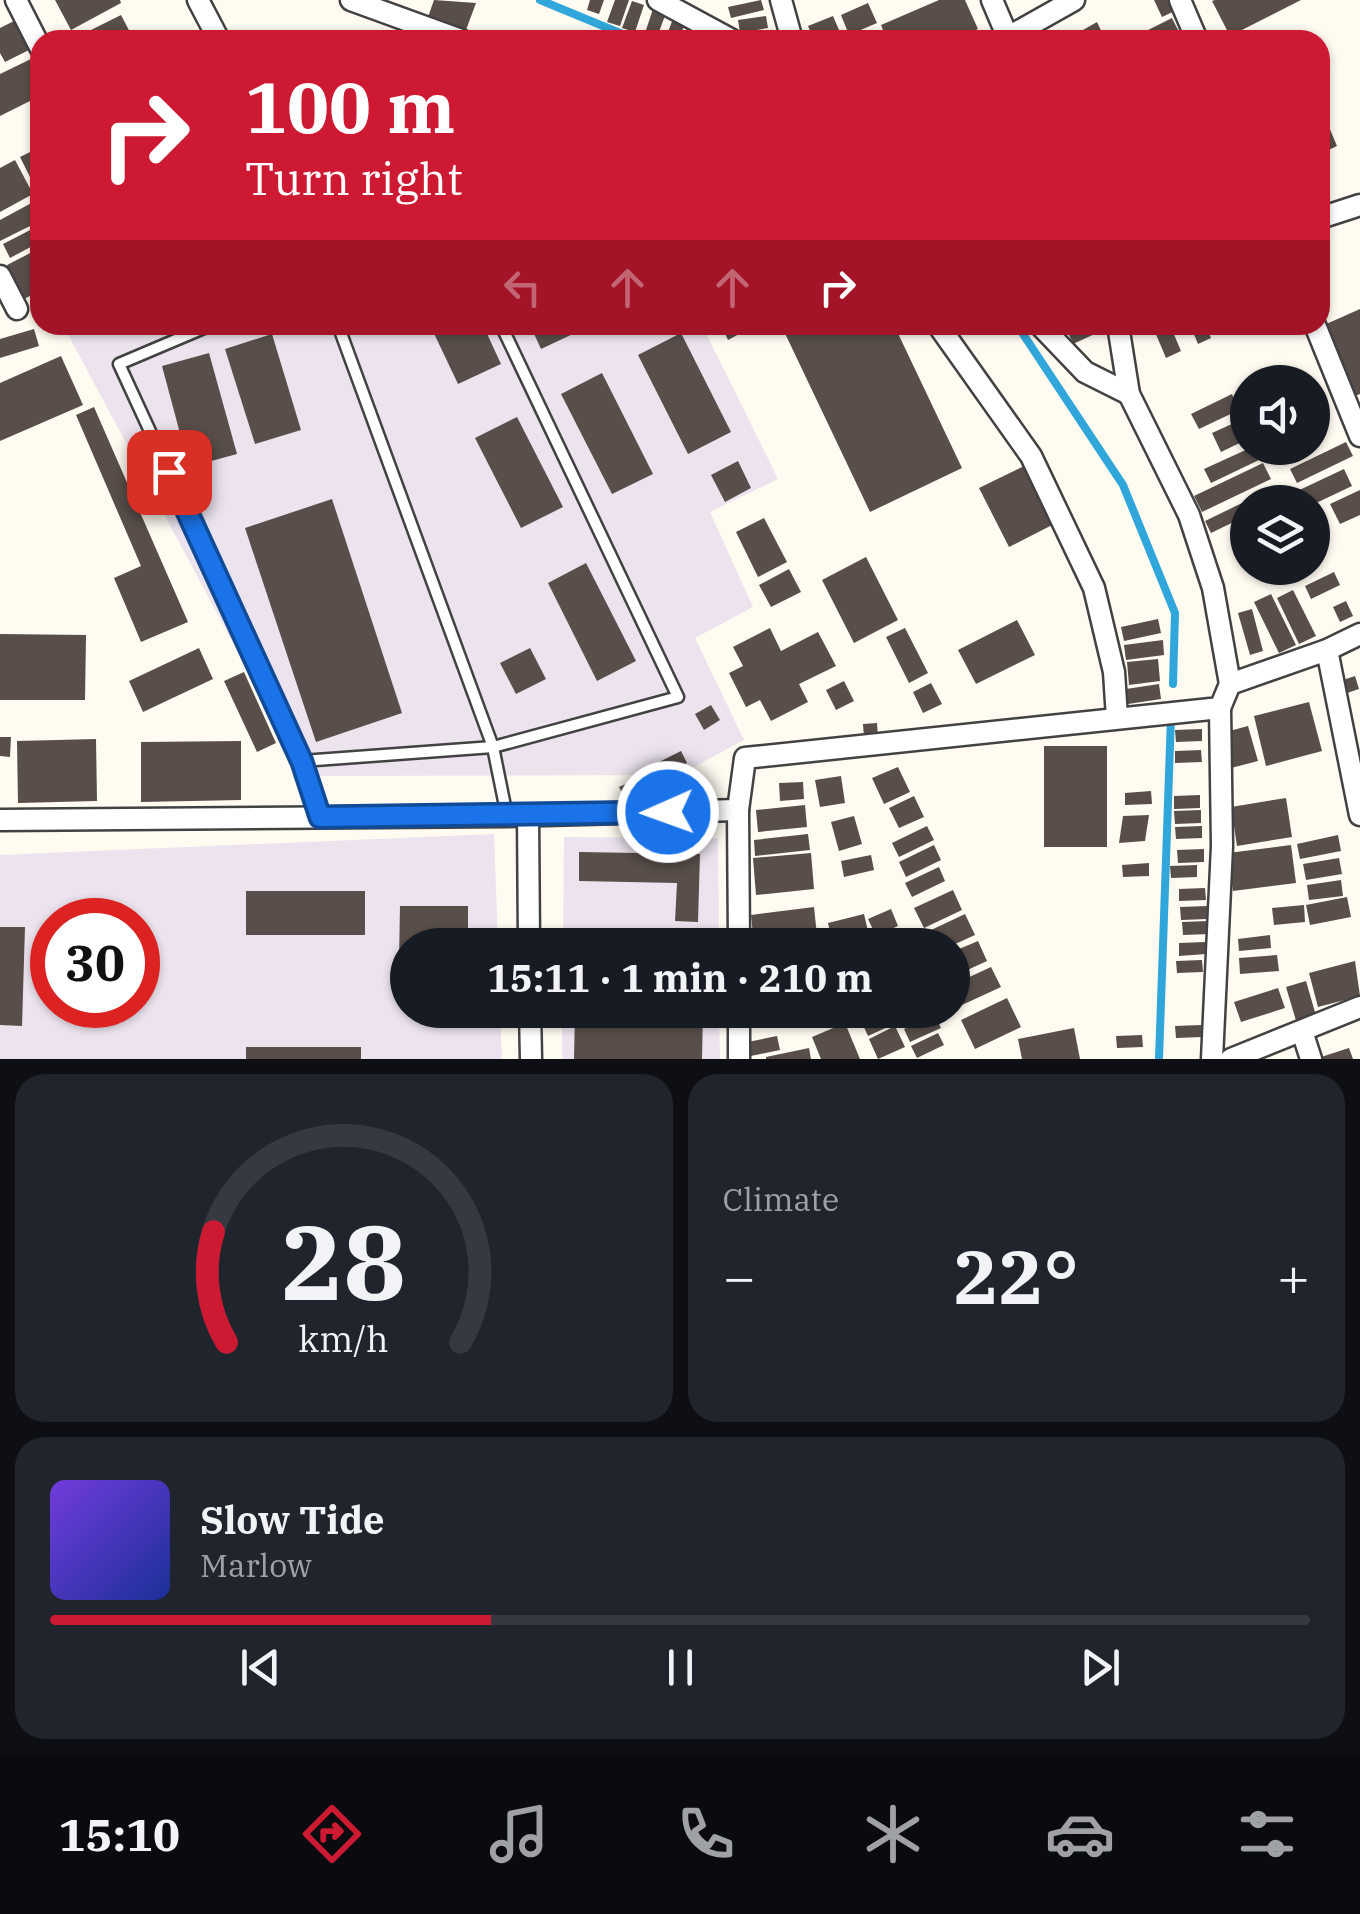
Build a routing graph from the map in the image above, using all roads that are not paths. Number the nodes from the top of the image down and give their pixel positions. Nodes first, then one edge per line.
1 (16, 0) edge
2 (198, 0) edge
3 (352, 0) edge
4 (658, 0) edge
5 (781, 0) edge
6 (992, 0) edge
7 (1074, 0) edge
8 (1180, 0) edge
9 (31, 30) edge
10 (214, 30) edge
11 (434, 30) edge
12 (714, 30) edge
13 (789, 30) edge
14 (1004, 30) edge
15 (1022, 30) edge
16 (1193, 30) edge
17 (1360, 205) edge
18 (1330, 215) edge
19 (0, 276) edge
20 (17, 309) dead end
21 (187, 335) edge
22 (342, 335) edge
23 (505, 335) edge
24 (945, 335) edge
25 (1050, 335) edge
26 (1120, 335) edge
27 (1318, 335) edge
28 (1129, 394) junction
29 (1358, 426) edge
30 (1360, 634) edge
31 (1327, 650) junction
32 (1230, 684) junction
33 (1220, 708) junction
34 (1117, 718) junction
35 (493, 747) junction
36 (302, 762) junction
37 (738, 810) junction
38 (1360, 815) edge
39 (517, 816) junction
40 (320, 817) junction
41 (0, 820) edge
42 (527, 928) edge
43 (738, 928) edge
44 (1360, 1007) edge
45 (530, 1028) edge
46 (739, 1028) edge
47 (1302, 1030) junction
48 (530, 1059) edge
49 (739, 1059) edge
50 (1212, 1059) edge
51 (1231, 1059) edge
52 (1311, 1059) edge

1 - 9 street
2 - 10 street
3 - 11 street
4 - 12 street
5 - 13 street
6 - 14 street
7 - 15 street
8 - 16 street
17 - 18 street
19 - 20 street
21 - 36 lane
22 - 35 lane
23 - 35 lane
24 - 34 street
25 - 28 street
26 - 28 street
27 - 29 street
28 - 32 street
30 - 31 street
31 - 32 street
31 - 38 street
32 - 33 street
33 - 34 street
33 - 50 street
34 - 37 street
35 - 36 lane
35 - 39 lane
36 - 40 lane
37 - 39 street
37 - 43 street
39 - 40 street
39 - 42 street
40 - 41 street
44 - 47 street
45 - 48 street
46 - 49 street
47 - 51 street
47 - 52 street

